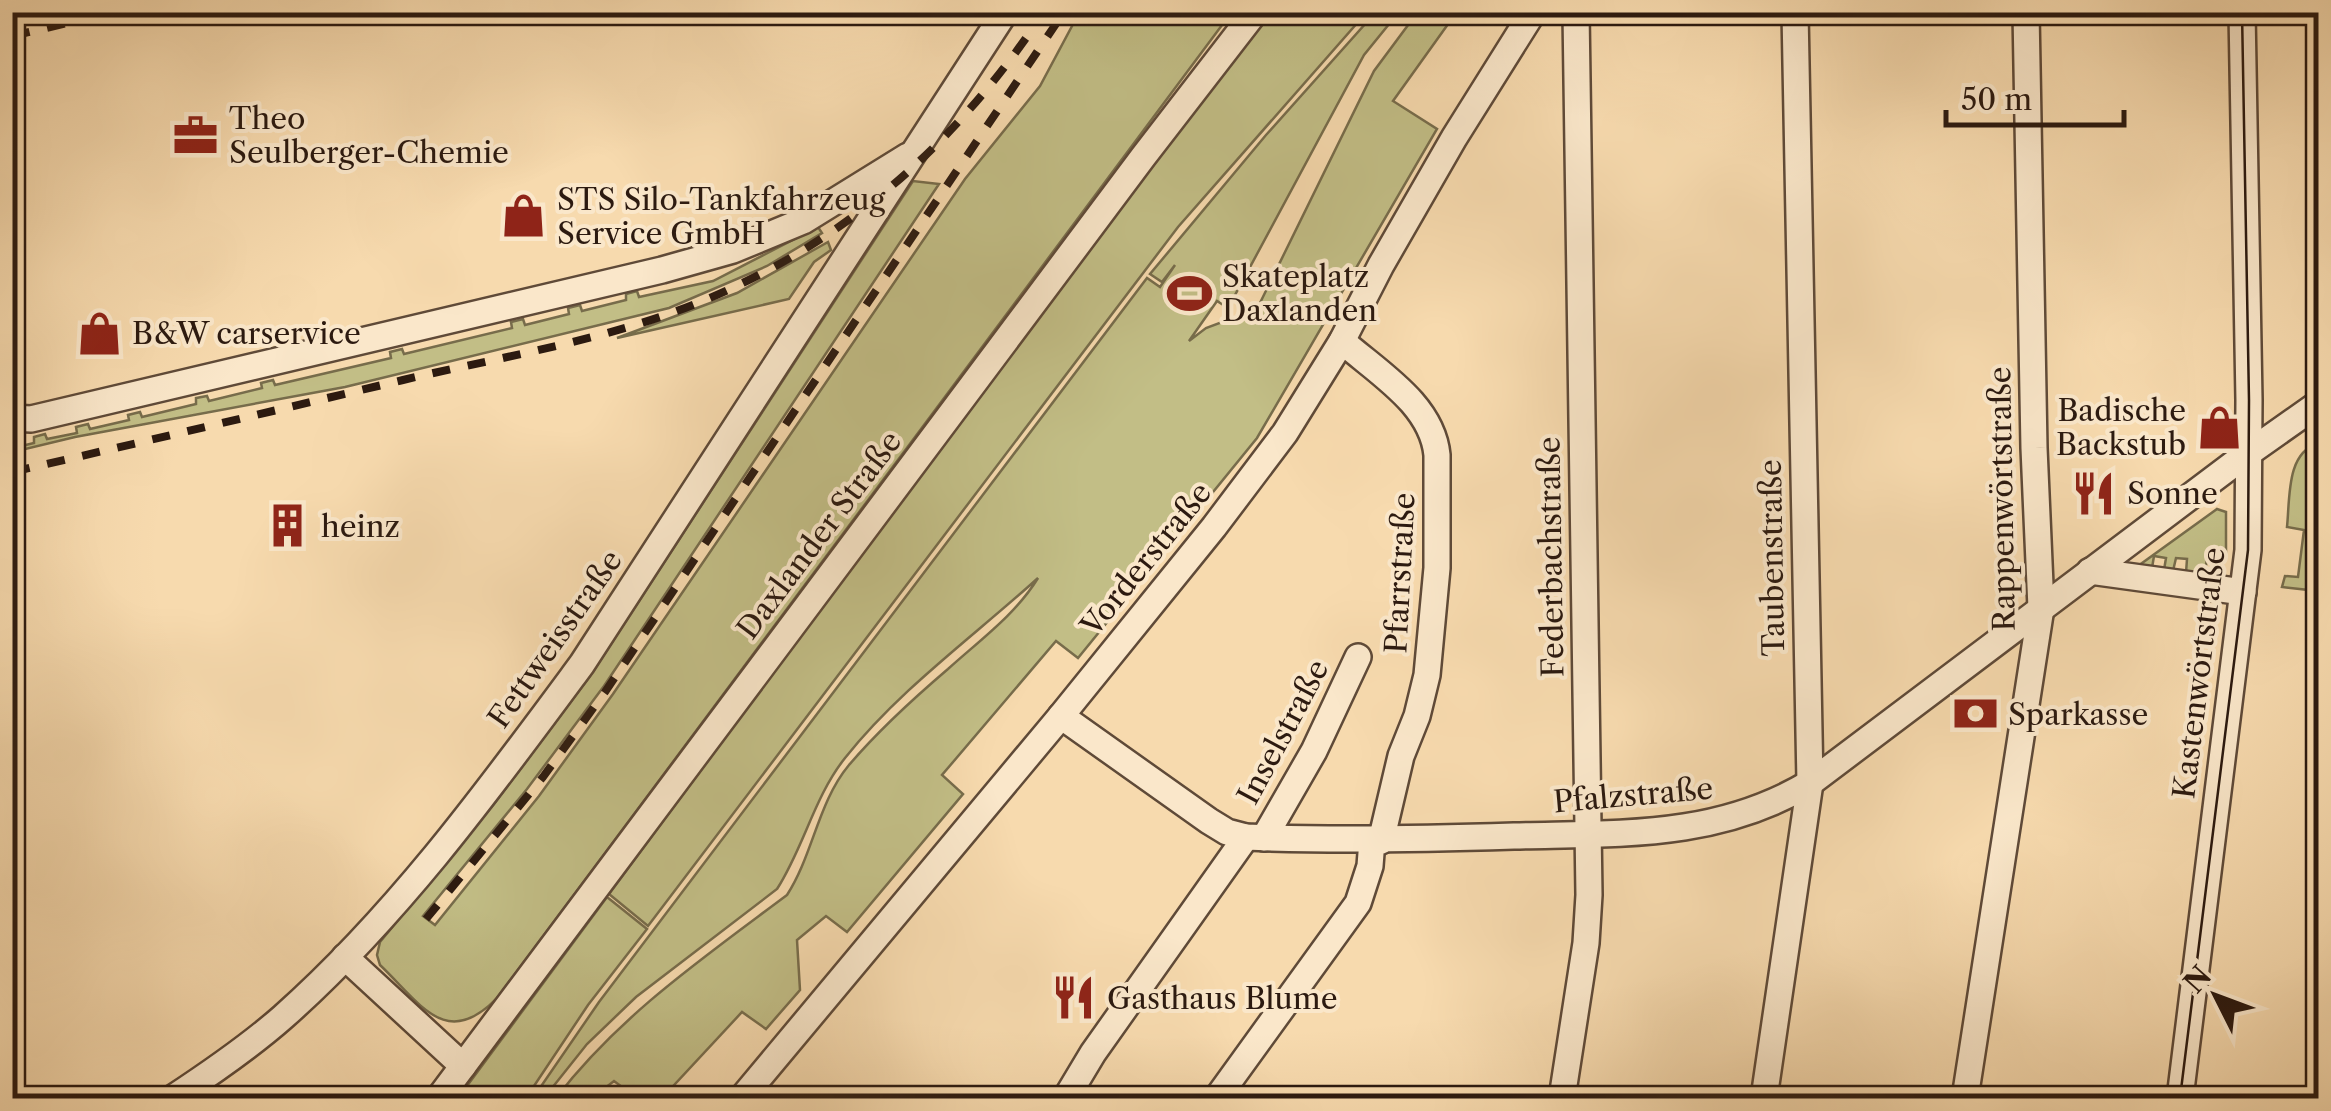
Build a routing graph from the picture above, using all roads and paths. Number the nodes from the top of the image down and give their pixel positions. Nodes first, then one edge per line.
1 (1005, 12) edge
2 (1255, 12) edge
3 (1534, 12) edge
4 (1576, 12) edge
5 (1795, 12) edge
6 (2026, 12) edge
7 (2242, 12) edge
8 (914, 152) junction
9 (1342, 341) junction
10 (2318, 404) edge
11 (12, 418) edge
12 (2249, 453) junction
13 (2090, 570) junction
14 (2243, 592) junction
15 (2041, 608) junction
16 (1358, 657) dead end
17 (1061, 716) junction
18 (1810, 782) junction
19 (1587, 834) junction
20 (1255, 837) junction
21 (1376, 840) junction
22 (345, 957) junction
23 (463, 1066) junction
24 (173, 1098) edge
25 (439, 1098) edge
26 (742, 1098) edge
27 (1066, 1098) edge
28 (1217, 1098) edge
29 (1562, 1098) edge
30 (1764, 1098) edge
31 (1965, 1098) edge
32 (2180, 1098) edge

1 - 8 street, Fettweisstraße
2 - 23 street, Daxlander Straße
3 - 9 street, Vorderstraße
4 - 19 street, Federbachstraße
5 - 18 street, Taubenstraße
6 - 15 street, Rappenwörtstraße
7 - 12 street, Kastenwörtstraße
8 - 11 street, Fettweisstraße
8 - 22 street, Fettweisstraße
9 - 17 street, Vorderstraße
9 - 21 street, Pfarrstraße
10 - 12 street, Pfalzstraße
12 - 13 street, Pfalzstraße
12 - 14 street, Kastenwörtstraße
13 - 14 street
13 - 15 street, Pfalzstraße
14 - 32 street, Kastenwörtstraße
15 - 18 street, Pfalzstraße
15 - 31 street, Rappenwörtstraße
16 - 20 street, Inselstraße
17 - 20 street, Pfalzstraße
17 - 26 street, Vorderstraße
18 - 19 street, Pfalzstraße
18 - 30 street, Taubenstraße
19 - 21 street, Pfalzstraße
19 - 29 street, Federbachstraße
20 - 21 street, Pfalzstraße
20 - 27 street, Inselstraße
21 - 28 street, Pfarrstraße
22 - 23 street
22 - 24 street, Fettweisstraße
23 - 25 street, Daxlander Straße

